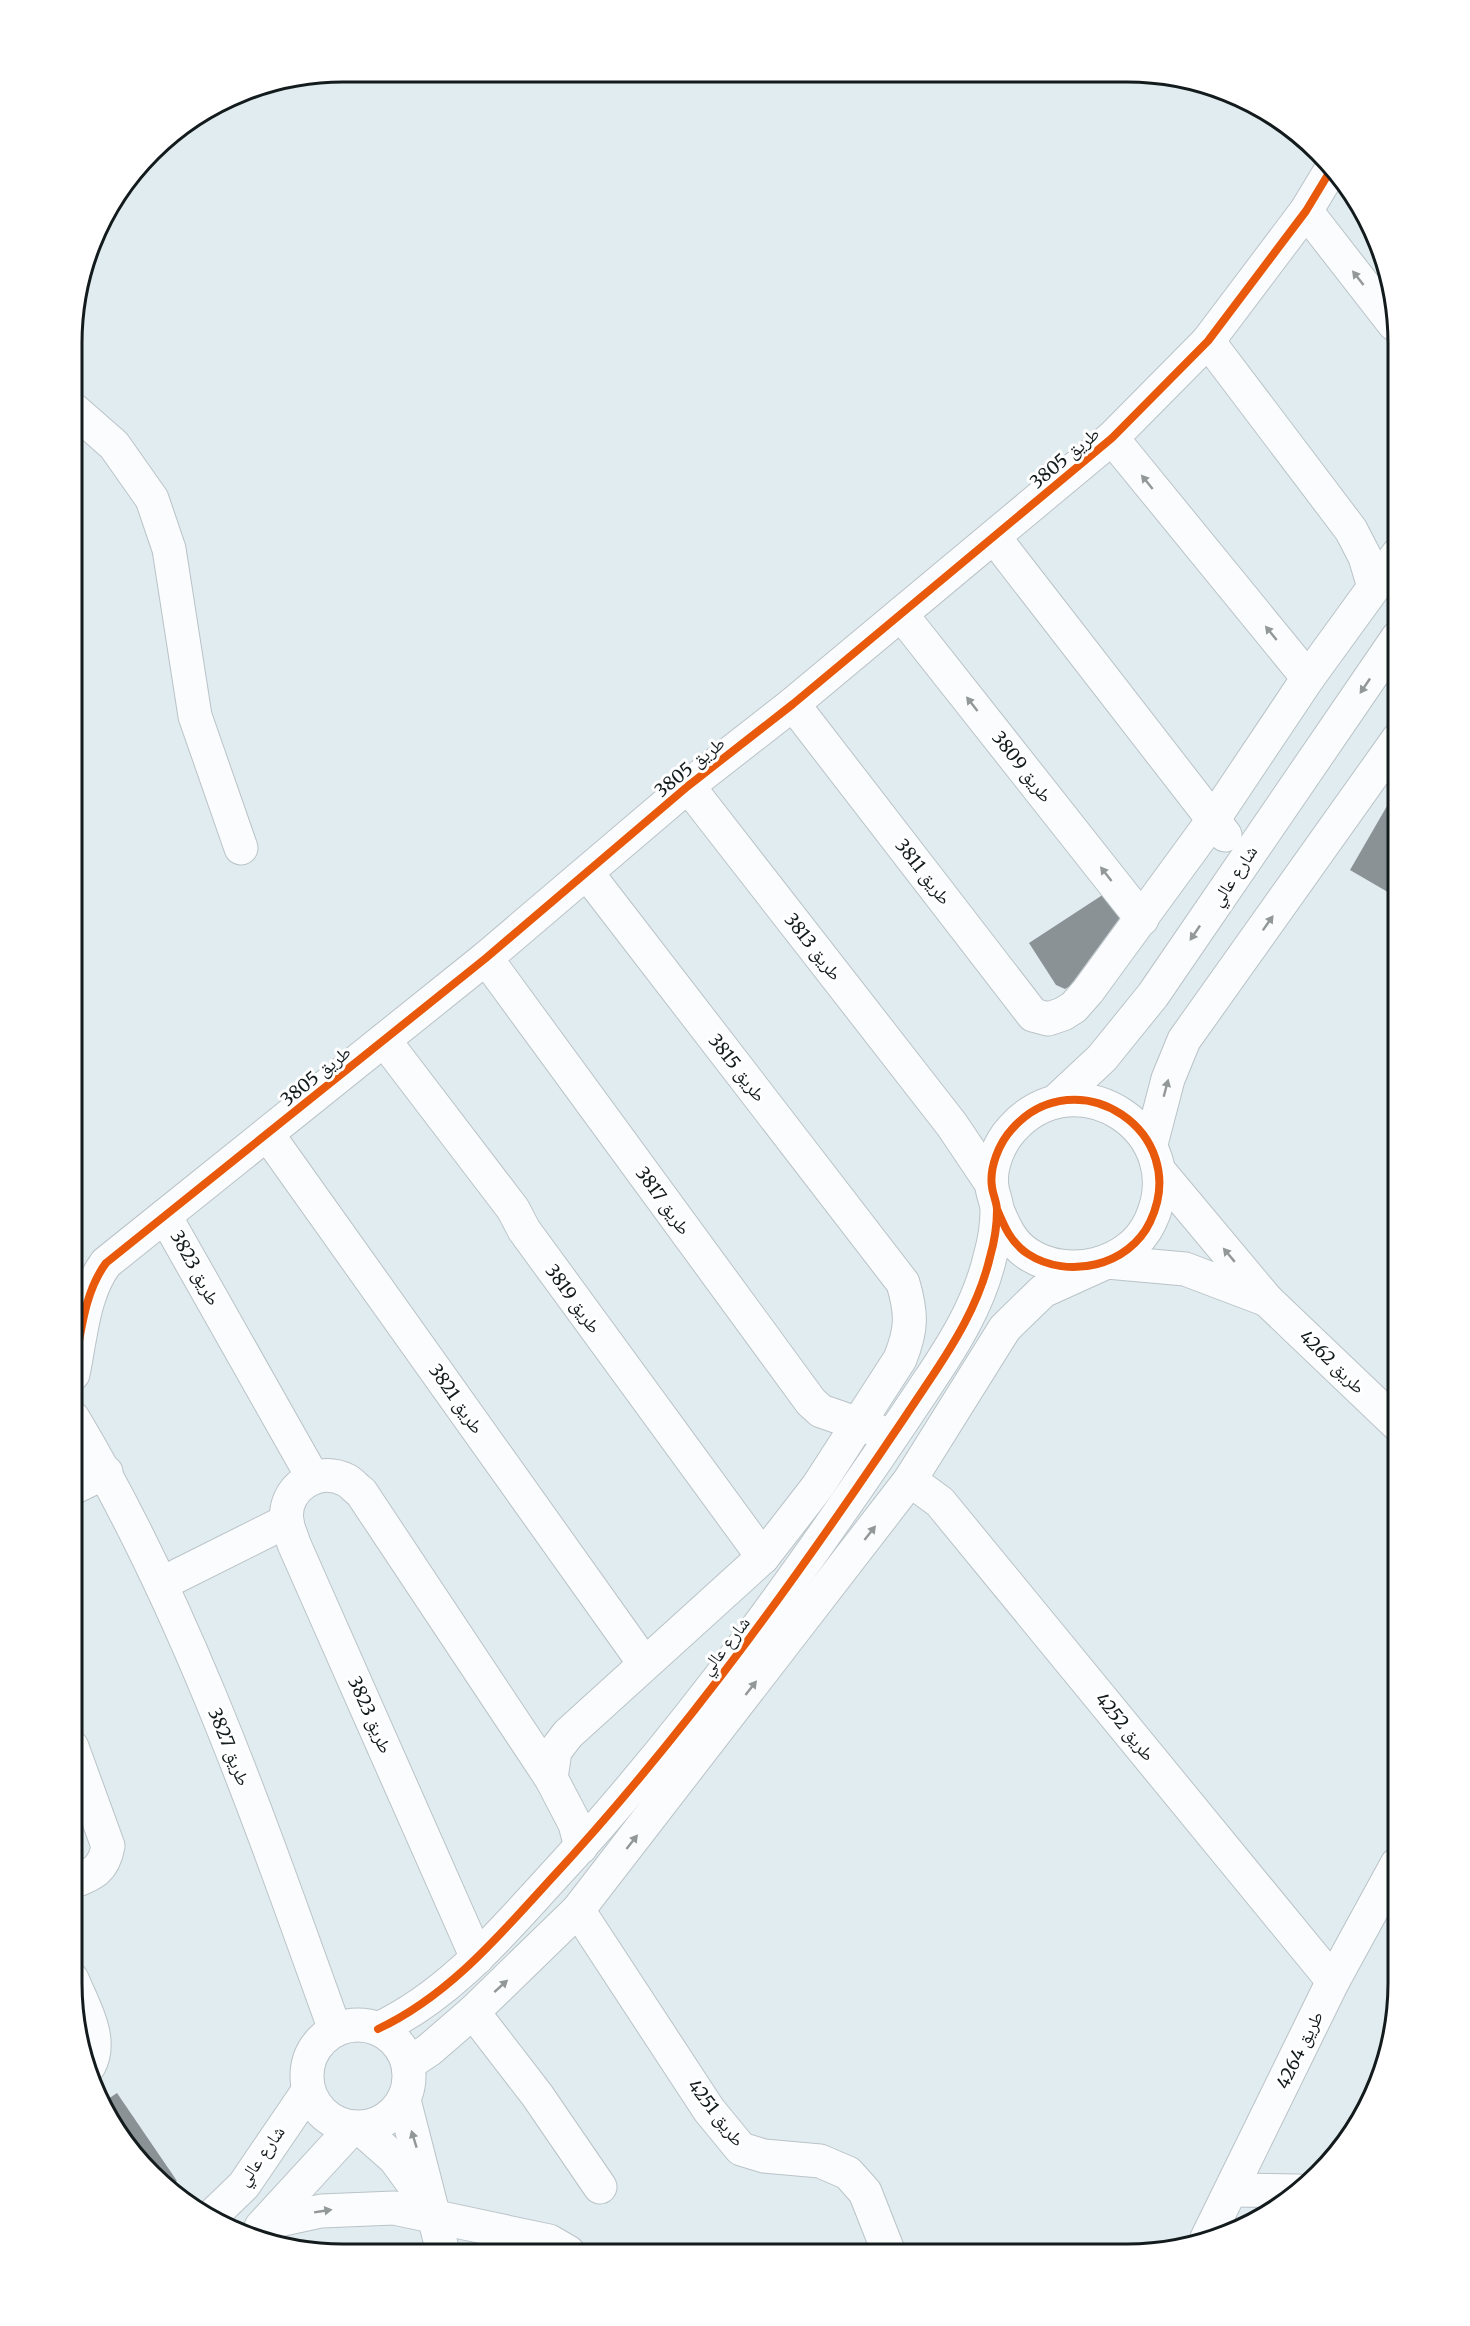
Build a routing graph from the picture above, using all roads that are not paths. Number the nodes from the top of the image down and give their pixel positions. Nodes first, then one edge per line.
1 (1327, 176) edge
2 (1306, 211) junction
3 (1385, 313) edge
4 (1208, 341) junction
5 (82, 417) edge
6 (1112, 438) junction
7 (1351, 530) junction
8 (994, 537) junction
9 (1388, 537) edge
10 (1388, 568) edge
11 (1374, 587) junction
12 (901, 614) junction
13 (1388, 652) edge
14 (1308, 678) junction
15 (793, 704) junction
16 (1388, 758) edge
17 (688, 786) junction
18 (1213, 820) junction
19 (241, 848) dead end
20 (1245, 860) junction
21 (587, 873) junction
22 (1142, 920) junction
23 (486, 957) junction
24 (384, 1040) junction
25 (1055, 1102) junction
26 (938, 1107) junction
27 (1010, 1131) junction
28 (268, 1135) junction
29 (1155, 1158) junction
30 (994, 1196) junction
31 (165, 1216) junction
32 (1107, 1262) junction
33 (1267, 1300) junction
34 (82, 1327) edge
35 (1388, 1415) edge
36 (857, 1424) junction
37 (82, 1433) edge
38 (892, 1436) junction
39 (106, 1473) junction
40 (312, 1476) junction
41 (910, 1480) junction
42 (82, 1484) edge
43 (287, 1521) junction
44 (763, 1557) junction
45 (160, 1584) junction
46 (644, 1663) junction
47 (82, 1774) edge
48 (551, 1778) junction
49 (581, 1847) junction
50 (82, 1878) edge
51 (1388, 1880) edge
52 (578, 1910) junction
53 (477, 1958) junction
54 (1333, 1981) junction
55 (84, 2012) edge
56 (473, 2012) junction
57 (378, 2029) junction
58 (335, 2030) junction
59 (93, 2057) edge
60 (408, 2064) junction
61 (308, 2091) junction
62 (404, 2100) junction
63 (356, 2128) junction
64 (600, 2187) dead end
65 (1231, 2190) junction
66 (1284, 2191) edge
67 (217, 2211) edge
68 (434, 2216) junction
69 (258, 2230) edge
70 (259, 2230) edge
71 (1211, 2230) edge
72 (441, 2244) edge
73 (554, 2244) edge
74 (885, 2244) edge

1 - 2 street, طريق 3805
3 -> 2 street
2 - 4 street, طريق 3805
4 - 6 street, طريق 3805
4 - 7 street
5 - 19 street
6 - 8 street, طريق 3805
14 -> 6 street
7 - 9 street
7 - 11 street
8 - 12 street, طريق 3805
8 - 18 street
10 - 11 street
11 - 14 street
12 - 15 street, طريق 3805
22 -> 12 street, طريق 3809
13 -> 20 street, شارع عالي
14 - 18 street
15 - 17 street, طريق 3805
15 - 22 street, طريق 3811
29 -> 16 street
17 - 21 street, طريق 3805
17 - 26 street, طريق 3813
18 - 20 street
18 - 22 street
20 -> 25 street, شارع عالي
21 - 23 street, طريق 3805
21 - 36 street, طريق 3815
23 - 24 street, طريق 3805
23 - 36 street, طريق 3817
24 - 28 street, طريق 3805
24 - 44 street, طريق 3819
25 - 27 street
25 - 29 street
26 - 27 street, طريق 3813
26 - 30 street, طريق 3813
27 - 30 street
28 - 31 street, طريق 3805
28 - 46 street, طريق 3821
29 - 32 street
33 -> 29 street, طريق 4262
30 - 32 street
30 - 38 street, شارع عالي
31 - 34 street, طريق 3805
31 - 40 street, طريق 3823
32 - 33 street, طريق 4262
32 - 41 street
33 - 35 street, طريق 4262
36 - 38 street, طريق 3817
36 - 44 street, طريق 3815
37 - 39 street, طريق 3827
38 - 49 street, شارع عالي
39 - 42 street
39 - 45 street, طريق 3827
40 - 43 street
40 - 48 street
52 -> 41 street
41 - 54 street, طريق 4252
43 - 45 street
43 - 53 street, طريق 3823
44 - 46 street, طريق 3815
45 - 58 street, طريق 3827
46 - 48 street, طريق 3815
47 - 50 street
48 - 49 street
49 - 53 street, شارع عالي
51 - 54 street, طريق 4264
56 -> 52 street
52 - 74 street, طريق 4251
53 - 57 street, شارع عالي
54 - 65 street, طريق 4264
55 - 59 street
56 - 60 street
56 - 64 street
57 - 58 street
57 - 60 street
58 - 61 street
60 - 62 street
61 - 63 street
61 - 67 street, شارع عالي
62 - 63 street
68 -> 62 street
63 - 68 street
63 - 69 street
65 - 66 street
65 - 71 street, طريق 4264
70 -> 68 street
68 - 72 street
68 - 73 street

